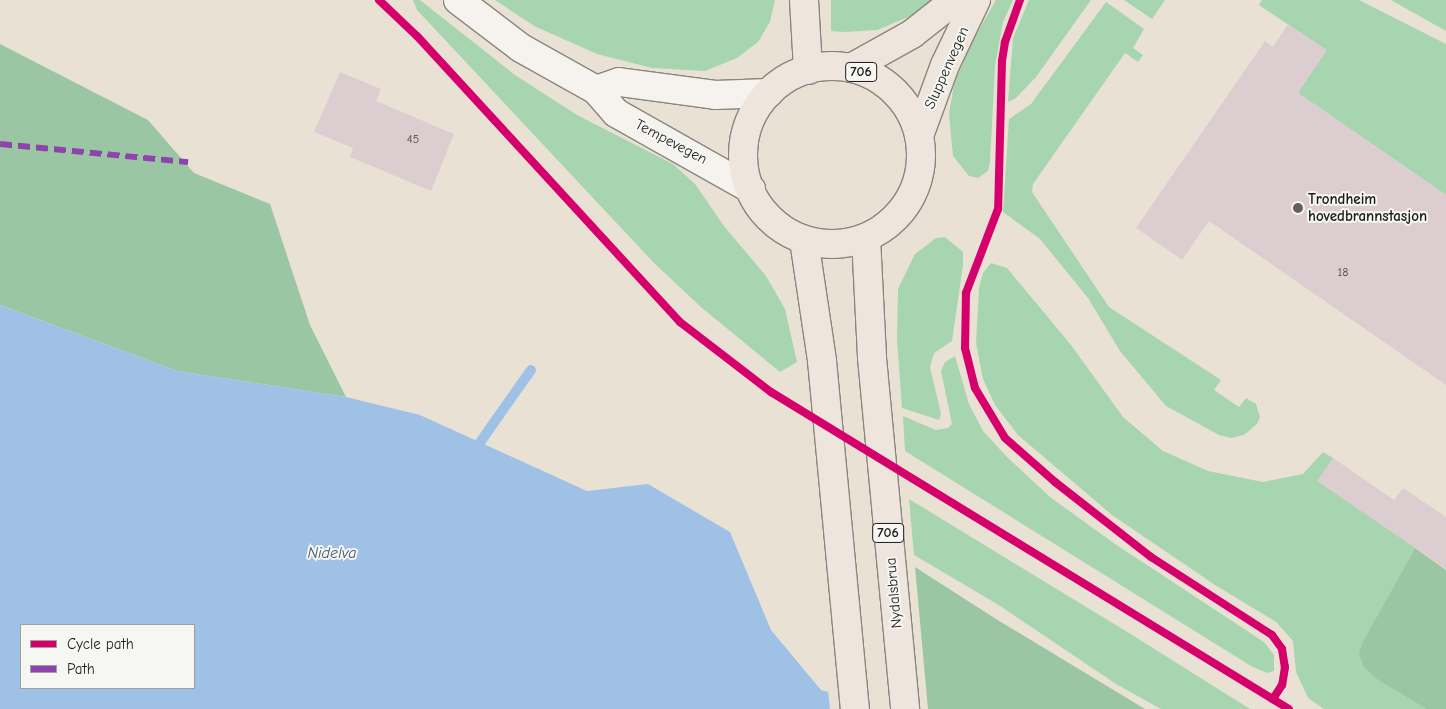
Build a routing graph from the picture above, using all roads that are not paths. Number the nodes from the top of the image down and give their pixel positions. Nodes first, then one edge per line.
1 (458, 0) edge
2 (804, 0) edge
3 (955, 0) edge
4 (976, 0) edge
5 (851, 68) junction
6 (808, 70) junction
7 (596, 90) junction
8 (769, 93) junction
9 (919, 136) junction
10 (751, 189) junction
11 (866, 238) junction
12 (804, 240) junction
13 (855, 709) edge
14 (905, 709) edge

1 - 7 street, Tempevegen
2 - 6 highway
3 - 5 highway, Sluppenvegen / 706
4 - 9 highway, Sluppenvegen / 706
5 - 6 highway, 706
5 - 9 highway, 706
6 - 8 highway, 706
7 - 8 street
7 - 10 street, Tempevegen
8 - 10 highway, 706
9 - 11 highway, 706
10 - 12 highway, 706
11 - 12 highway, 706
11 - 14 highway, Nydalsbrua / 706
12 - 13 highway

